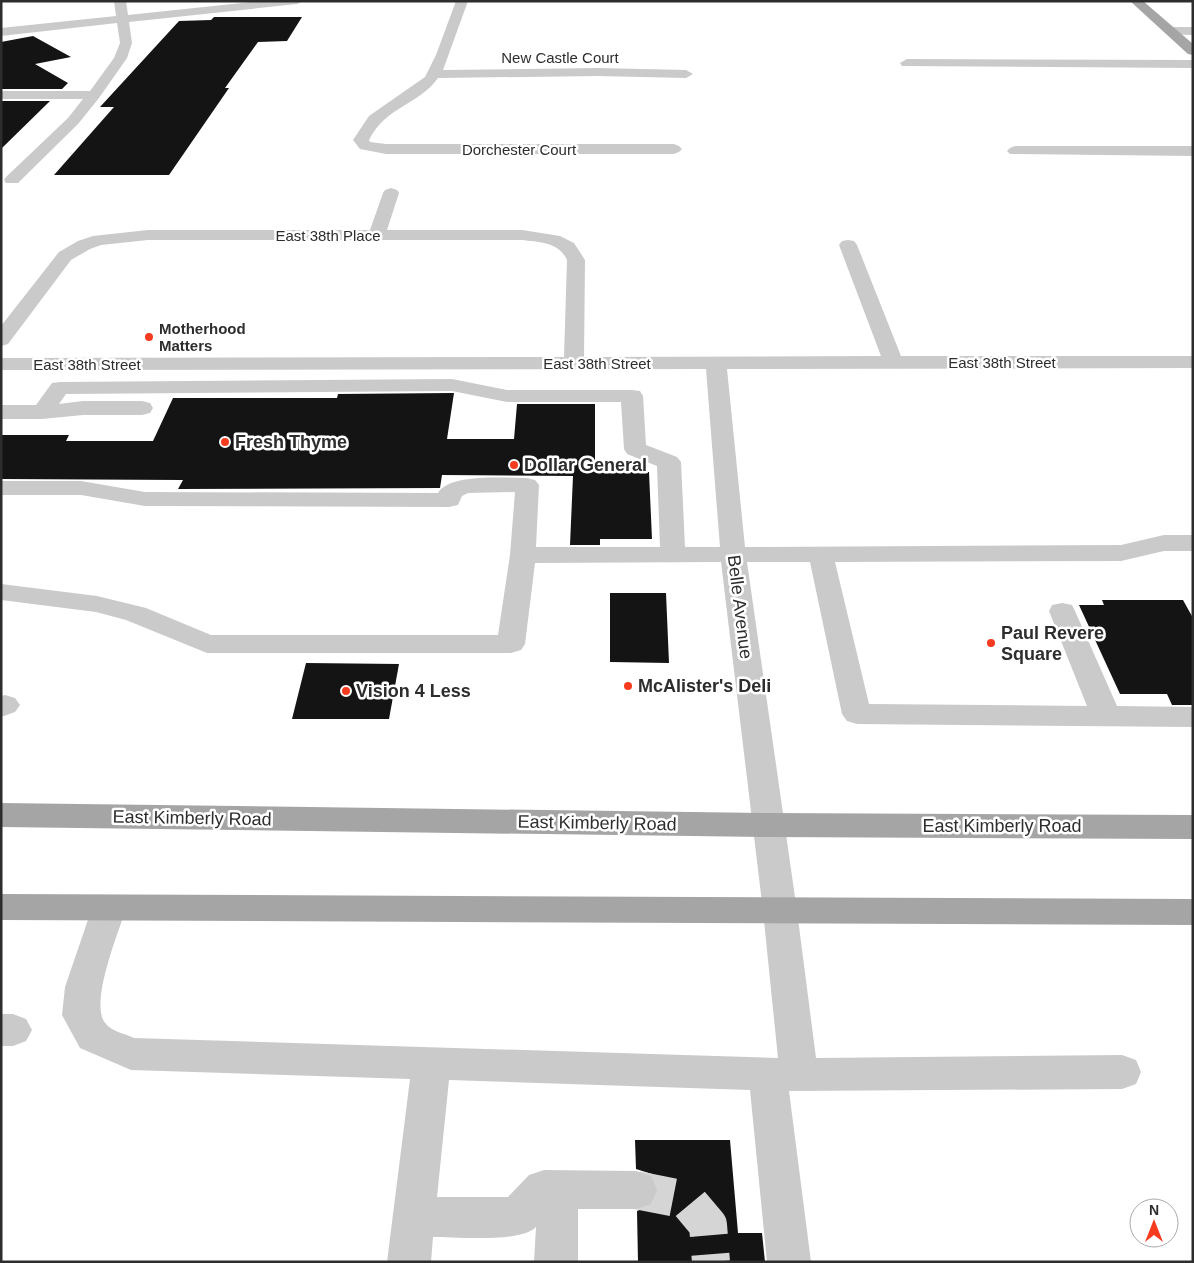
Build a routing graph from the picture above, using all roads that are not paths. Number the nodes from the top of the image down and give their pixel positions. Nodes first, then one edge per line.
1 (120, 1) edge
2 (297, 1) edge
3 (462, 1) edge
4 (1136, 1) edge
5 (121, 19) junction
6 (1170, 31) junction
7 (1193, 31) edge
8 (1, 32) edge
9 (1193, 51) edge
10 (907, 63) dead end
11 (1193, 64) edge
12 (434, 74) junction
13 (686, 74) dead end
14 (1, 95) edge
15 (94, 95) junction
16 (674, 149) dead end
17 (1193, 151) edge
18 (1015, 152) dead end
19 (12, 180) dead end
20 (391, 193) dead end
21 (377, 234) junction
22 (848, 245) dead end
23 (1, 340) edge
24 (716, 362) junction
25 (893, 362) junction
26 (1193, 362) edge
27 (568, 363) junction
28 (1, 364) edge
29 (562, 396) junction
30 (142, 408) dead end
31 (1, 412) edge
32 (42, 412) junction
33 (1, 488) edge
34 (1193, 543) edge
35 (673, 554) junction
36 (733, 554) junction
37 (523, 555) junction
38 (821, 555) junction
39 (1, 592) edge
40 (1062, 611) dead end
41 (1106, 716) junction
42 (1193, 717) edge
43 (1, 815) edge
44 (768, 825) junction
45 (1193, 827) edge
46 (1, 907) edge
47 (109, 908) junction
48 (780, 911) junction
49 (1193, 912) edge
50 (431, 1064) junction
51 (1122, 1072) dead end
52 (784, 1075) junction
53 (558, 1189) junction
54 (636, 1190) tunnel mouth
55 (414, 1217) junction
56 (409, 1262) edge
57 (556, 1262) edge
58 (789, 1262) edge

1 - 5 street
2 - 5 street
3 - 12 street
4 - 6 main road
5 - 8 street
5 - 15 street
6 - 7 street
6 - 9 main road
10 - 11 street
12 - 13 street, New Castle Court
12 - 16 street, Dorchester Court
14 - 15 street
15 - 19 street
17 - 18 street
20 - 21 street
21 - 23 street, East 38th Place
21 - 27 street, East 38th Place
22 - 25 street
24 - 25 street, East 38th Street
24 - 27 street, East 38th Street
24 - 36 street, Belle Avenue
25 - 26 street, East 38th Street
27 - 28 street, East 38th Street
27 - 29 street
29 - 32 street
29 - 35 street
30 - 32 street
31 - 32 street
33 - 37 street
34 - 38 street
35 - 36 street
35 - 37 street
36 - 38 street
36 - 44 street, Belle Avenue
37 - 39 street
38 - 41 street
40 - 41 street
41 - 42 street
43 - 44 main road, East Kimberly Road
44 - 45 main road, East Kimberly Road
44 - 48 street, Belle Avenue
46 - 47 main road
47 - 48 main road
47 - 50 street
48 - 49 main road
48 - 52 street, Belle Avenue
50 - 52 street
50 - 55 street
51 - 52 street
52 - 58 street, Belle Avenue
53 - 54 street
53 - 55 street
53 - 57 street
55 - 56 street

